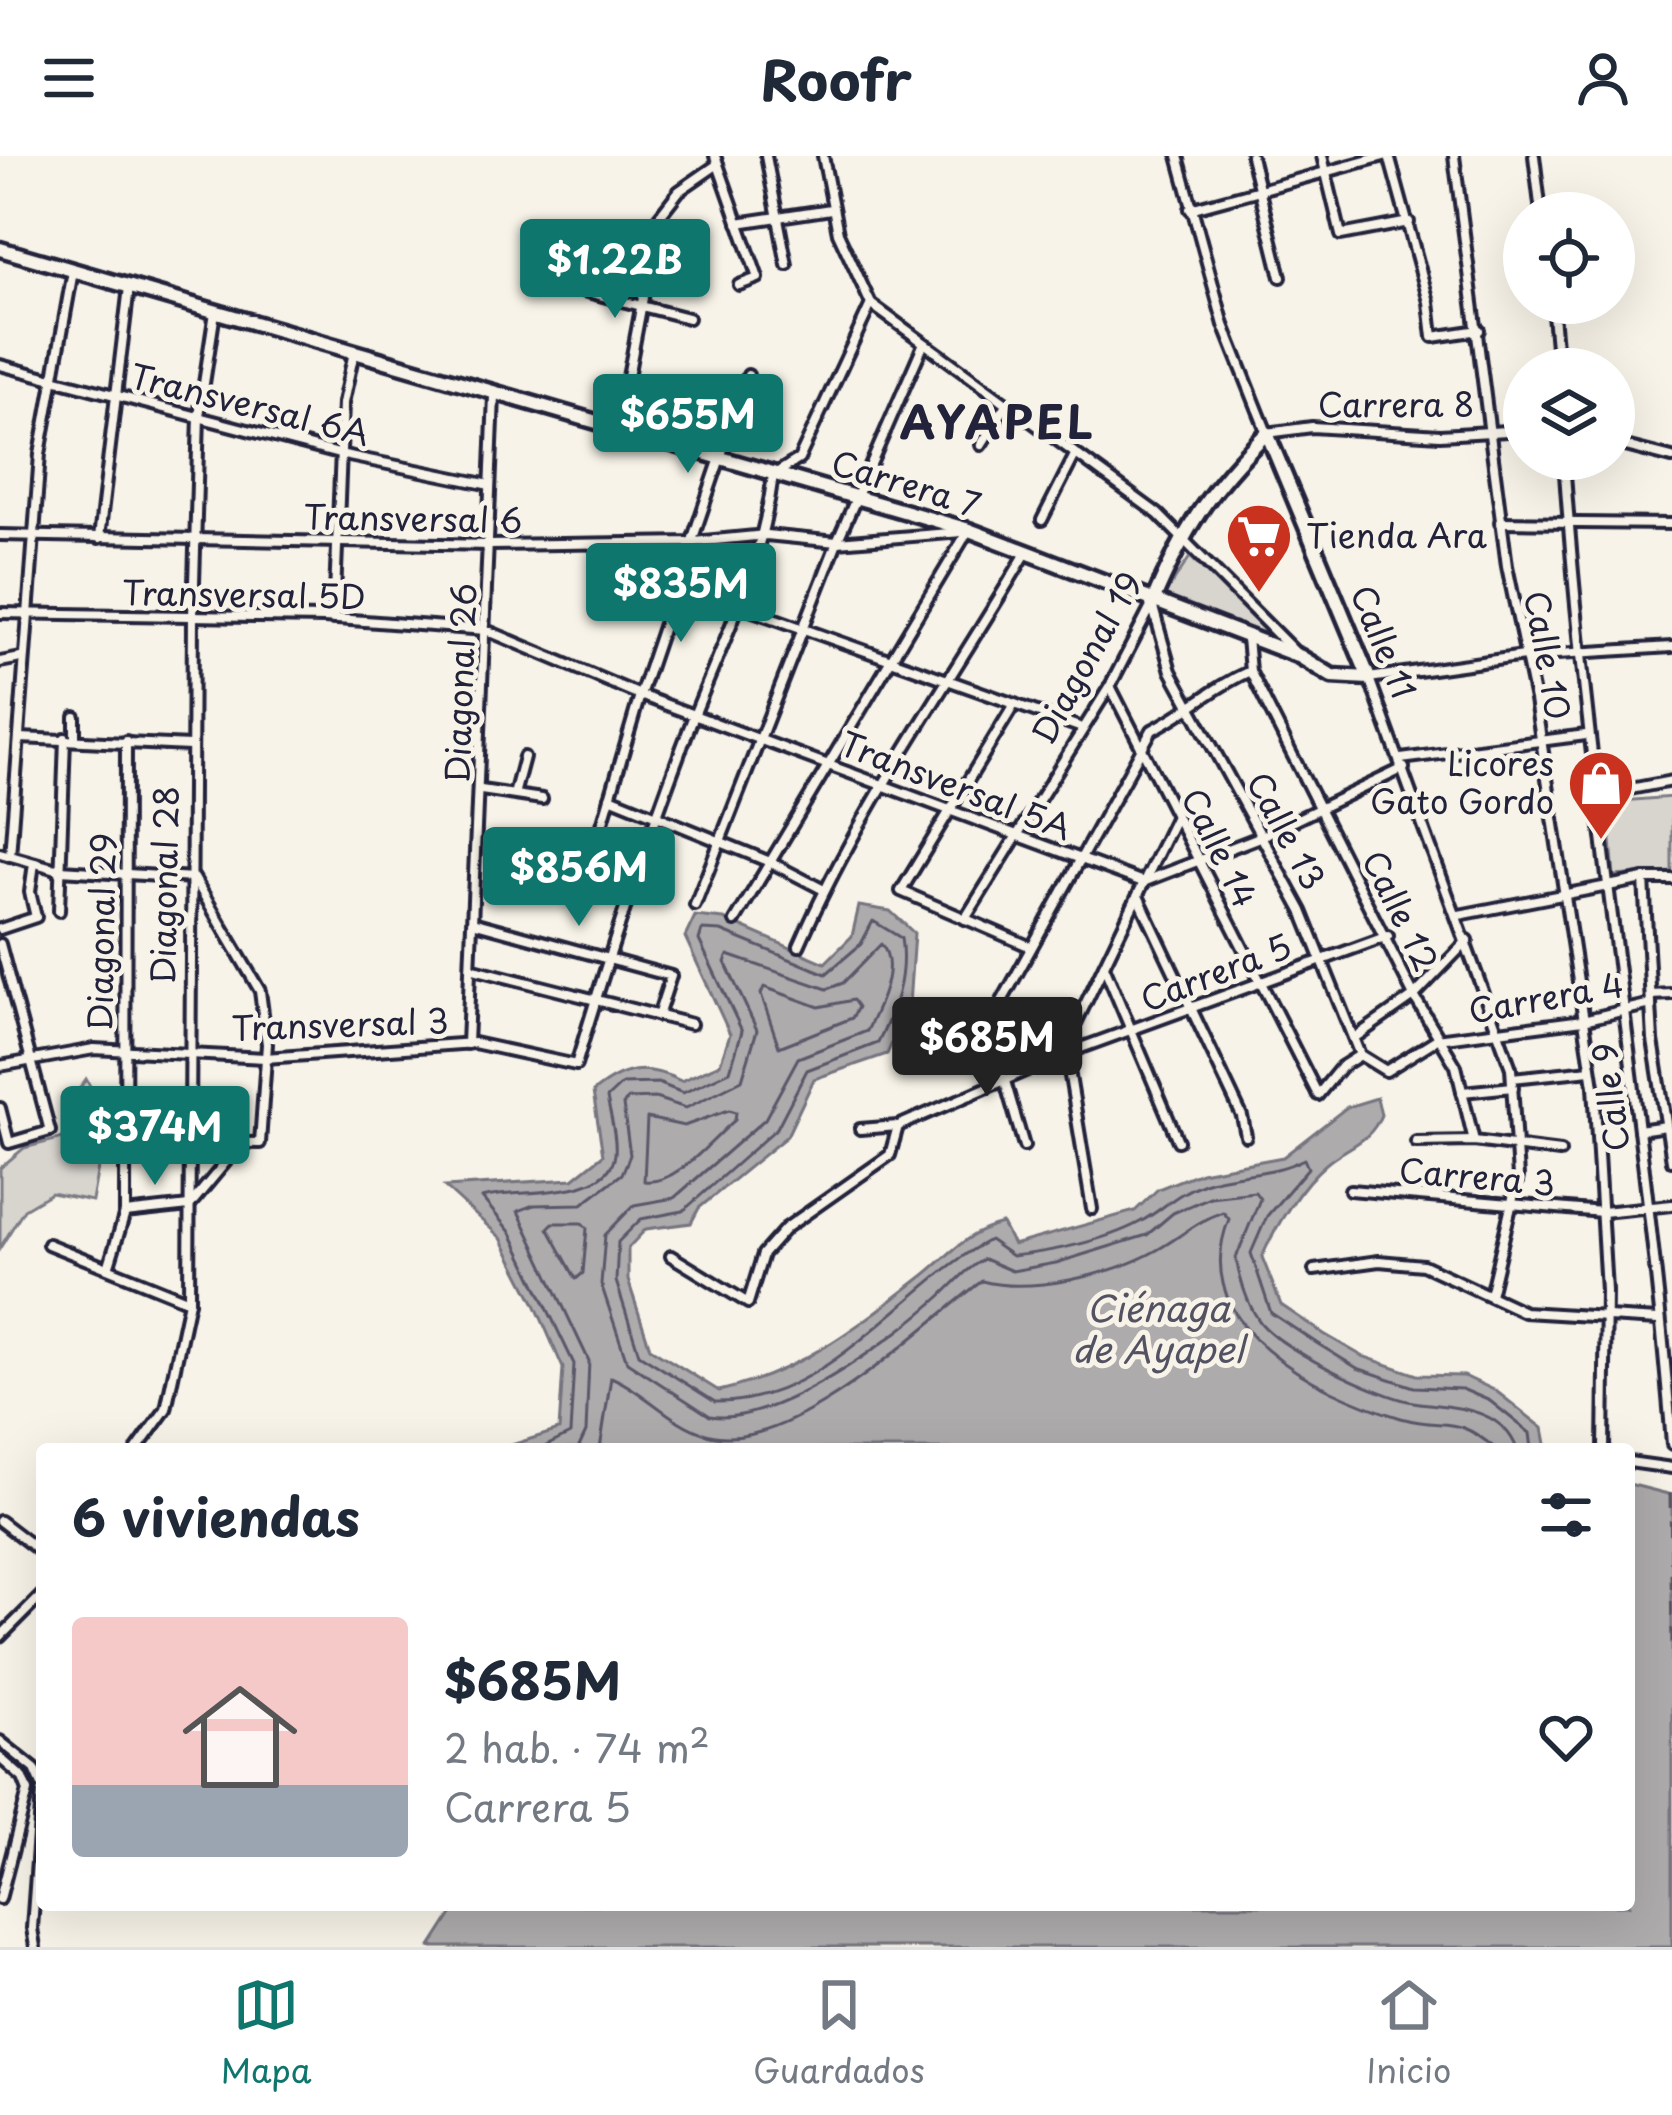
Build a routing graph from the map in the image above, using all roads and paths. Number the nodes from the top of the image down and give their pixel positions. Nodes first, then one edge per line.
1 (766, 156) edge
2 (823, 156) edge
3 (1178, 156) edge
4 (1251, 156) edge
5 (1322, 156) edge
6 (1387, 156) edge
7 (1454, 156) edge
8 (1534, 156) edge
9 (716, 160) edge
10 (1324, 172) junction
11 (1261, 191) junction
12 (1538, 192) edge
13 (831, 209) junction
14 (1190, 209) junction
15 (778, 217) junction
16 (1409, 222) junction
17 (738, 223) junction
18 (566, 226) dead end
19 (0, 248) edge
20 (653, 248) junction
21 (788, 266) dead end
22 (73, 271) junction
23 (1281, 277) dead end
24 (739, 285) dead end
25 (129, 286) junction
26 (560, 286) dead end
27 (872, 304) junction
28 (639, 306) junction
29 (215, 311) junction
30 (688, 318) dead end
31 (1479, 330) junction
32 (923, 344) junction
33 (355, 351) junction
34 (0, 364) edge
35 (748, 375) dead end
36 (54, 383) junction
37 (114, 396) junction
38 (494, 396) junction
39 (1006, 406) junction
40 (200, 416) junction
41 (1488, 430) junction
42 (1503, 430) edge
43 (618, 432) junction
44 (1267, 434) junction
45 (981, 445) dead end
46 (1635, 448) edge
47 (340, 454) junction
48 (1075, 455) junction
49 (1672, 458) edge
50 (721, 460) junction
51 (773, 475) junction
52 (1565, 480) edge
53 (490, 485) junction
54 (861, 496) junction
55 (1042, 520) dead end
56 (1500, 522) junction
57 (1568, 522) junction
58 (1672, 524) edge
59 (969, 530) junction
60 (32, 532) junction
61 (0, 535) edge
62 (1180, 535) junction
63 (766, 536) junction
64 (99, 538) junction
65 (197, 539) junction
66 (694, 542) junction
67 (838, 542) junction
68 (335, 543) junction
69 (591, 544) junction
70 (490, 545) junction
71 (1027, 551) junction
72 (680, 585) junction
73 (1153, 604) junction
74 (743, 605) junction
75 (0, 613) edge
76 (25, 616) junction
77 (193, 616) junction
78 (334, 619) junction
79 (807, 628) junction
80 (486, 630) junction
81 (1247, 638) junction
82 (1672, 647) edge
83 (1578, 653) junction
84 (1299, 656) junction
85 (1524, 656) junction
86 (21, 658) junction
87 (891, 660) junction
88 (0, 662) edge
89 (1250, 670) junction
90 (952, 678) junction
91 (1369, 678) junction
92 (1110, 686) junction
93 (640, 695) junction
94 (1014, 705) junction
95 (1192, 709) junction
96 (694, 716) junction
97 (75, 717) dead end
98 (1082, 728) junction
99 (1586, 735) junction
100 (20, 738) junction
101 (70, 738) junction
102 (759, 738) junction
103 (1538, 740) junction
104 (127, 741) junction
105 (190, 746) junction
106 (1142, 747) junction
107 (524, 757) dead end
108 (828, 762) junction
109 (1402, 764) junction
110 (1672, 781) edge
111 (882, 782) junction
112 (481, 790) junction
113 (515, 791) junction
114 (1594, 796) junction
115 (610, 797) junction
116 (542, 799) dead end
117 (1324, 809) junction
118 (955, 810) junction
119 (1177, 815) junction
120 (656, 816) junction
121 (1017, 832) junction
122 (1262, 836) junction
123 (718, 841) junction
124 (5, 854) edge
125 (1077, 859) junction
126 (1198, 859) junction
127 (34, 862) junction
128 (770, 862) junction
129 (60, 870) junction
130 (128, 876) junction
131 (194, 878) junction
132 (1644, 879) junction
133 (1672, 879) edge
134 (1143, 882) junction
135 (1606, 889) junction
136 (824, 890) junction
137 (1137, 895) junction
138 (1563, 896) junction
139 (579, 904) dead end
140 (695, 905) dead end
141 (59, 911) dead end
142 (1459, 915) junction
143 (965, 919) junction
144 (735, 921) dead end
145 (476, 923) junction
146 (0, 929) edge
147 (1388, 936) junction
148 (1468, 940) junction
149 (0, 944) edge
150 (800, 946) dead end
151 (1031, 946) junction
152 (1322, 957) junction
153 (607, 959) junction
154 (1104, 965) junction
155 (474, 969) junction
156 (1258, 981) junction
157 (1672, 994) edge
158 (596, 997) junction
159 (1414, 997) junction
160 (1651, 1000) junction
161 (1193, 1010) junction
162 (1624, 1010) junction
163 (914, 1014) dead end
164 (658, 1016) junction
165 (1583, 1020) junction
166 (691, 1024) dead end
167 (1133, 1031) junction
168 (1502, 1032) junction
169 (1357, 1036) junction
170 (982, 1039) junction
171 (1437, 1039) junction
172 (467, 1044) junction
173 (125, 1048) junction
174 (190, 1052) junction
175 (1067, 1054) junction
176 (1360, 1055) junction
177 (32, 1056) junction
178 (266, 1058) junction
179 (0, 1066) edge
180 (1591, 1070) junction
181 (1004, 1078) junction
182 (1513, 1082) junction
183 (1462, 1091) junction
184 (0, 1108) edge
185 (898, 1126) junction
186 (1666, 1126) junction
187 (860, 1129) dead end
188 (1639, 1130) junction
189 (1246, 1136) dead end
190 (126, 1141) junction
191 (1178, 1141) dead end
192 (1474, 1141) junction
193 (1416, 1142) dead end
194 (240, 1145) junction
195 (192, 1146) junction
196 (1024, 1146) dead end
197 (1517, 1147) junction
198 (1560, 1152) dead end
199 (1672, 1161) edge
200 (1350, 1190) dead end
201 (1672, 1205) edge
202 (189, 1206) junction
203 (1512, 1206) junction
204 (1646, 1208) junction
205 (1092, 1210) dead end
206 (1602, 1212) junction
207 (125, 1213) junction
208 (48, 1244) dead end
209 (671, 1256) dead end
210 (109, 1264) junction
211 (1314, 1270) dead end
212 (1490, 1294) junction
213 (189, 1301) junction
214 (1606, 1319) junction
215 (1658, 1320) junction
216 (141, 1443) edge
217 (1604, 1443) edge
218 (1672, 1444) edge
219 (1635, 1463) edge
220 (1672, 1468) edge
221 (0, 1521) edge
222 (36, 1548) edge
223 (36, 1601) edge
224 (0, 1637) edge
225 (0, 1741) edge
226 (0, 1758) edge
227 (36, 1772) edge
228 (36, 1872) edge
229 (0, 1899) edge
230 (35, 1947) edge

1 - 15 street
2 - 13 street
3 - 14 street, Calle 11
4 - 11 street
5 - 10 street
6 - 10 street
6 - 16 street
7 - 31 street, Calle 10
8 - 12 street
9 - 17 street
9 - 20 street
10 - 11 street
10 - 16 street
11 - 14 street
11 - 23 street
13 - 15 street
13 - 27 street
14 - 44 street, Calle 11
15 - 17 street
15 - 21 street
16 - 31 street
17 - 24 street
18 - 20 street
19 - 22 main road, Carrera 7
20 - 28 street
22 - 25 main road, Carrera 7
22 - 36 street
25 - 29 main road, Carrera 7
25 - 37 street
26 - 28 street
27 - 32 street
27 - 51 street
28 - 30 street
28 - 43 street
29 - 33 main road, Carrera 7
29 - 40 street, Diagonal 28
31 - 41 street, Calle 10
32 - 39 street
32 - 54 street
33 - 38 main road, Carrera 7
33 - 47 street
34 - 36 street, Transversal 6A
35 - 50 street
36 - 37 street, Transversal 6A
36 - 60 street
37 - 40 street, Transversal 6A
37 - 64 street
38 - 43 main road, Carrera 7
38 - 53 street, Diagonal 26
39 - 45 street
39 - 48 street
40 - 47 street, Transversal 6A
40 - 65 street, Diagonal 28
41 - 42 street, Carrera 8
41 - 44 street, Carrera 8
41 - 56 street, Calle 10
43 - 50 main road, Carrera 7
44 - 62 main road, Diagonal 19
44 - 91 main road, Calle 11
46 - 49 street
47 - 53 street, Transversal 6A
47 - 68 street
48 - 55 street
48 - 62 street
50 - 51 main road, Carrera 7
50 - 66 street
51 - 54 main road, Carrera 7
51 - 63 street
52 - 57 street, Calle 9
53 - 70 street, Diagonal 26
54 - 59 main road, Carrera 7
54 - 67 street
56 - 57 street
56 - 85 street, Calle 10
57 - 58 street
57 - 83 street, Calle 9
59 - 67 street, Transversal 6
59 - 71 main road, Carrera 7
59 - 87 street
60 - 61 street, Transversal 6
60 - 64 street, Transversal 6
60 - 76 street
62 - 73 main road, Diagonal 19
62 - 84 street
63 - 66 street, Transversal 6
63 - 67 street, Transversal 6
63 - 74 street
64 - 65 street, Transversal 6
65 - 68 street, Transversal 6
65 - 77 street, Diagonal 28
66 - 69 street, Transversal 6
66 - 72 street
67 - 79 street
68 - 70 street, Transversal 6
68 - 78 street
69 - 70 street, Transversal 6
69 - 72 street
70 - 80 street, Diagonal 26
71 - 73 main road, Carrera 7
71 - 90 street
72 - 74 street
72 - 93 street
73 - 81 main road, Carrera 7
73 - 92 street, Diagonal 19
73 - 95 street, Calle 13
74 - 79 street
74 - 96 street
75 - 76 street, Transversal 5D
76 - 77 street, Transversal 5D
76 - 86 street
77 - 78 street, Transversal 5D
77 - 105 street, Diagonal 28
78 - 80 street, Transversal 5D
79 - 87 street
79 - 102 street
80 - 93 street, Transversal 5A
80 - 112 street, Diagonal 26
81 - 84 main road, Carrera 7
81 - 89 street, Calle 12
82 - 83 street
83 - 85 street
83 - 99 street, Calle 9
84 - 91 main road, Carrera 7
85 - 91 street
85 - 103 street, Calle 10
86 - 88 street
86 - 100 street
87 - 90 street
87 - 108 street
89 - 95 street
89 - 117 street, Calle 12
90 - 94 street
90 - 111 street
91 - 109 street, Calle 11
92 - 98 street, Diagonal 19
92 - 106 street, Calle 14
93 - 96 street, Transversal 5A
93 - 115 street
94 - 98 street
94 - 118 street
95 - 106 street
95 - 122 street, Calle 13
96 - 102 street, Transversal 5A
96 - 120 street
97 - 101 street
98 - 121 street, Diagonal 19
99 - 103 street
99 - 114 street, Calle 9
100 - 101 street
100 - 124 street
101 - 104 street
101 - 129 street
102 - 108 street, Transversal 5A
102 - 123 street
103 - 109 street
103 - 138 street, Calle 10
104 - 105 street
104 - 130 street, Diagonal 29
105 - 131 street, Diagonal 28
106 - 119 street, Calle 14
106 - 125 street
107 - 113 street
108 - 111 street, Transversal 5A
108 - 128 street
109 - 117 street
109 - 142 street, Calle 11
110 - 114 street
111 - 118 street, Transversal 5A
111 - 136 street
112 - 113 street
112 - 145 street, Diagonal 26
113 - 116 street
114 - 135 street, Calle 9
115 - 120 street
115 - 139 street
117 - 122 street
117 - 147 street, Calle 12
118 - 121 street, Transversal 5A
118 - 143 street
119 - 126 street, Calle 14
119 - 134 street
120 - 123 street
120 - 153 street
121 - 125 street, Transversal 5A
121 - 143 street, Diagonal 19
122 - 126 street
122 - 152 street, Calle 13
123 - 128 street
123 - 140 street
124 - 127 street
125 - 134 street, Transversal 5A
125 - 151 street
126 - 134 street
126 - 156 street, Calle 14
127 - 129 street
127 - 146 street
128 - 136 street
128 - 144 street
129 - 130 street
129 - 141 street
130 - 131 street
130 - 173 street, Diagonal 29
131 - 174 street, Diagonal 28
131 - 178 street
132 - 133 street
132 - 135 street
132 - 160 street
134 - 137 street
135 - 138 street
135 - 162 street, Calle 9
136 - 150 street
137 - 154 street
137 - 161 street
138 - 142 street
138 - 165 street, Calle 10
142 - 148 street, Calle 11
143 - 151 street
145 - 153 street
145 - 155 street, Diagonal 26
147 - 152 street, Carrera 5
147 - 159 street, Calle 12
148 - 159 street
148 - 168 street, Calle 11
149 - 177 street
151 - 170 street
152 - 156 street, Carrera 5
152 - 169 street, Calle 13
153 - 158 street
153 - 164 street
154 - 167 street
154 - 175 street
155 - 158 street
155 - 172 street, Diagonal 26
156 - 161 street, Carrera 5
156 - 176 street, Calle 14
157 - 160 street, Carrera 4
158 - 164 street
158 - 172 street, Transversal 3
159 - 169 street
159 - 171 street, Calle 12
160 - 162 street, Carrera 4
160 - 186 street
161 - 167 street, Carrera 5
161 - 189 street
162 - 165 street, Carrera 4
162 - 188 street, Calle 9
163 - 170 street
164 - 166 street
165 - 168 street, Carrera 4
165 - 180 street, Calle 10
167 - 175 street, Carrera 5
167 - 191 street
168 - 171 street, Carrera 4
168 - 182 street, Calle 11
169 - 176 street, Calle 13
170 - 181 street
171 - 176 street, Carrera 4
171 - 183 street, Calle 12
172 - 178 street, Transversal 3
173 - 174 street, Transversal 3
173 - 177 street, Transversal 3
173 - 190 street, Diagonal 29
174 - 178 street, Transversal 3
174 - 195 street, Diagonal 28
175 - 181 street, Carrera 5
175 - 205 street
177 - 179 street, Transversal 3
177 - 184 street
178 - 194 street
180 - 182 street
180 - 206 street, Calle 10
181 - 185 street, Carrera 5
181 - 196 street
182 - 183 street
182 - 197 street, Calle 11
183 - 192 street, Calle 12
185 - 187 street, Carrera 5
185 - 209 street
186 - 188 street
186 - 199 street
188 - 204 street, Calle 9
190 - 195 street
190 - 207 street, Diagonal 29
192 - 193 street
192 - 197 street
194 - 195 street
194 - 202 street
195 - 202 street, Diagonal 28
197 - 198 street
197 - 203 street, Calle 11
200 - 203 street, Carrera 3
201 - 204 street, Carrera 3
202 - 207 street
202 - 213 street, Diagonal 28
203 - 206 street, Carrera 3
203 - 212 street, Calle 11
204 - 206 street, Carrera 3
204 - 215 street, Calle 9
206 - 214 street, Calle 10
207 - 210 street, Diagonal 29
208 - 210 street
210 - 213 street
211 - 212 street
212 - 214 street
213 - 216 street, Diagonal 28
214 - 215 street
214 - 217 street, Calle 10
215 - 218 street, Calle 9
219 - 220 street
221 - 222 street
223 - 224 street
225 - 227 street
226 - 229 street
228 - 230 street

